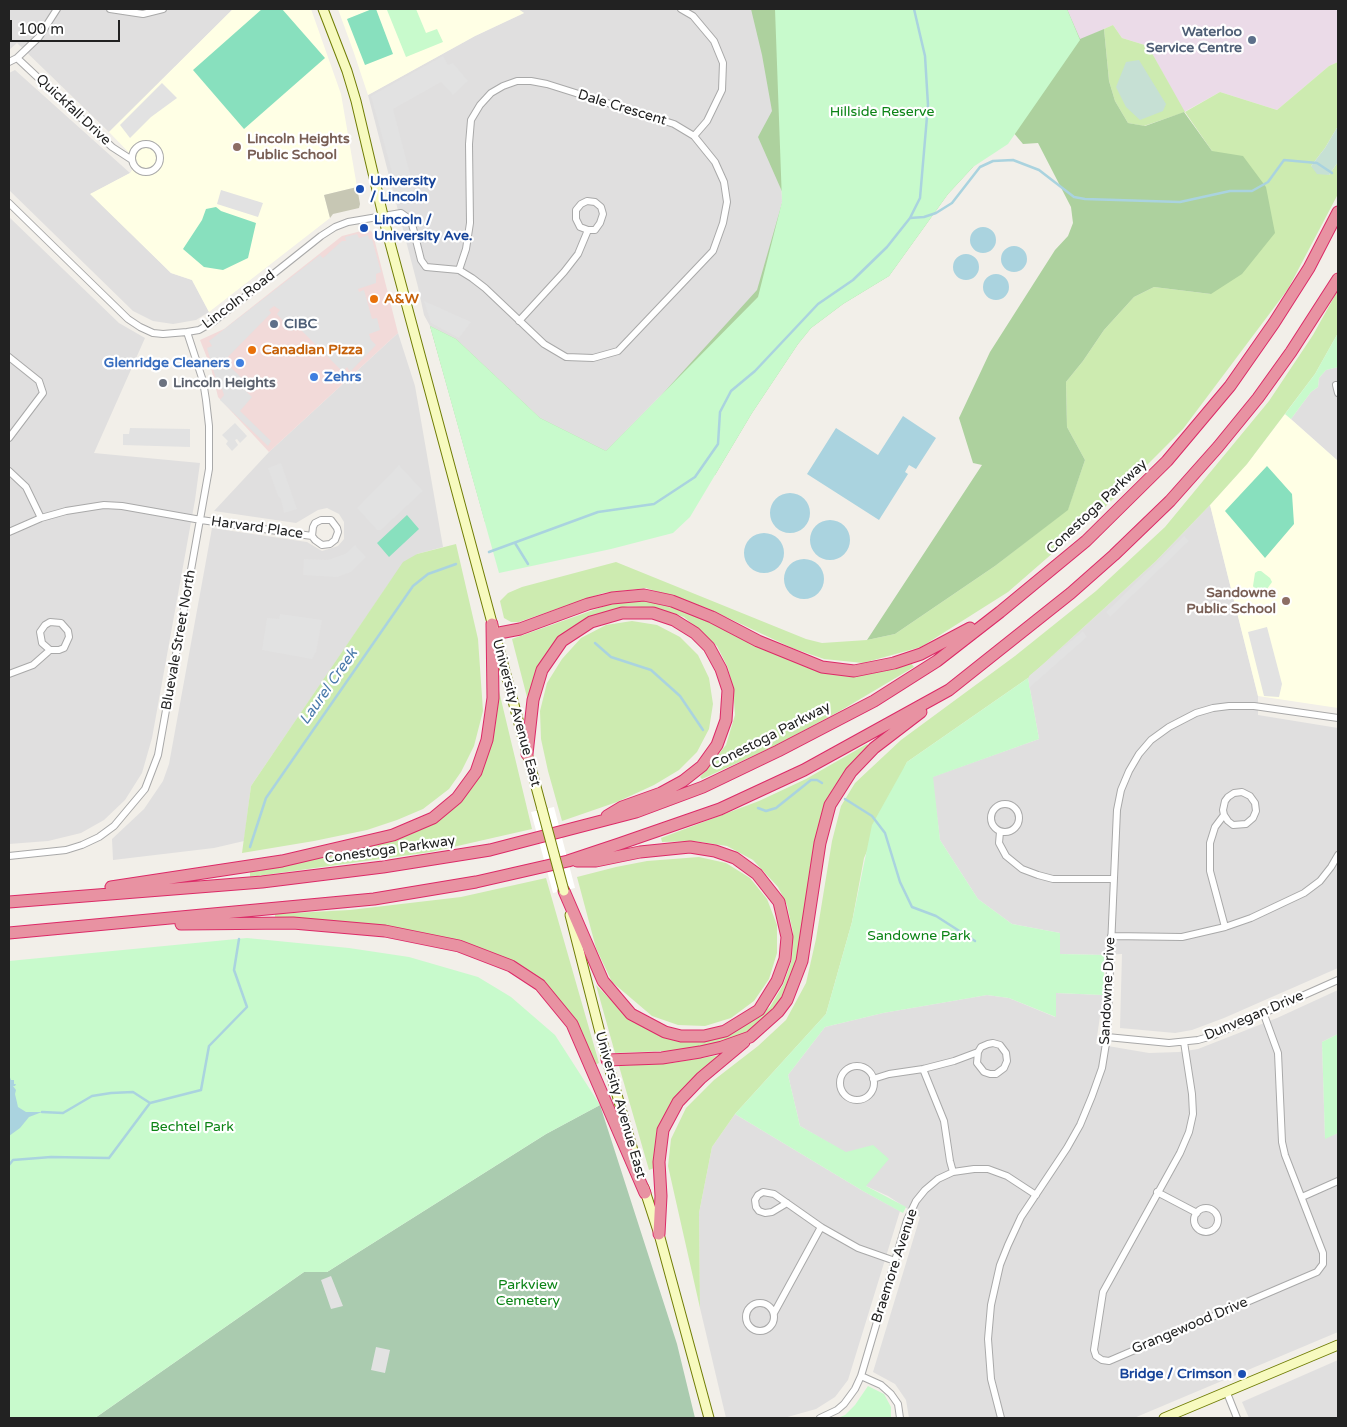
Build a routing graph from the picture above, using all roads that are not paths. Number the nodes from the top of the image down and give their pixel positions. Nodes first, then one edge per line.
1 (57, 9) edge
2 (110, 9) edge
3 (163, 9) edge
4 (323, 9) edge
5 (681, 9) edge
6 (17, 58) junction
7 (9, 62) edge
8 (694, 136) junction
9 (132, 160) junction
10 (9, 203) edge
11 (1338, 212) edge
12 (384, 216) junction
13 (588, 230) junction
14 (459, 270) junction
15 (1338, 279) edge
16 (519, 321) junction
17 (187, 332) junction
18 (9, 357) edge
19 (1336, 385) dead end
20 (1338, 393) edge
21 (9, 438) edge
22 (9, 471) edge
23 (41, 518) junction
24 (201, 520) junction
25 (9, 532) edge
26 (312, 536) junction
27 (1000, 612) junction
28 (493, 629) junction
29 (50, 650) junction
30 (9, 674) edge
31 (949, 690) junction
32 (1338, 718) edge
33 (527, 754) junction
34 (1224, 815) junction
35 (586, 826) junction
36 (1000, 832) junction
37 (1338, 855) edge
38 (9, 856) edge
39 (568, 861) junction
40 (1114, 879) junction
41 (564, 890) junction
42 (52, 898) junction
43 (9, 902) edge
44 (114, 924) junction
45 (1225, 927) junction
46 (9, 934) edge
47 (1111, 936) junction
48 (1338, 980) edge
49 (1263, 1012) junction
50 (750, 1037) junction
51 (1107, 1037) junction
52 (1184, 1042) junction
53 (978, 1052) junction
54 (606, 1060) junction
55 (923, 1069) junction
56 (873, 1079) junction
57 (953, 1172) junction
58 (1338, 1182) edge
59 (1157, 1192) junction
60 (645, 1194) junction
61 (1036, 1195) junction
62 (1302, 1197) junction
63 (787, 1203) junction
64 (1197, 1213) dead end
65 (822, 1227) junction
66 (659, 1234) junction
67 (895, 1261) junction
68 (774, 1313) junction
69 (1338, 1344) edge
70 (861, 1376) junction
71 (1227, 1393) junction
72 (709, 1418) edge
73 (820, 1418) edge
74 (900, 1418) edge
75 (1001, 1418) edge
76 (1164, 1418) edge
77 (1237, 1418) edge

1 - 6 street
2 - 3 street
4 - 12 main road, University Avenue East
5 - 8 street
6 - 7 street
6 - 9 street, Quickfall Drive
8 - 14 street, Dale Crescent
8 - 16 street, Dale Crescent
9 - 9 street, Quickfall Drive
10 - 17 street, Lincoln Road
11 - 27 highway, Conestoga Parkway
12 - 14 street, Dale Crescent
12 - 17 street, Lincoln Road
12 - 28 main road, University Avenue East
13 - 13 street
13 - 16 street
14 - 16 street, Dale Crescent
15 - 31 highway
17 - 24 street, Bluevale Street North
18 - 21 street
19 - 20 street
22 - 23 street
23 - 24 street, Harvard Place
23 - 25 street, Harvard Place
24 - 26 street, Harvard Place
24 - 38 street, Bluevale Street North
26 - 26 street, Harvard Place
27 - 28 highway
27 - 35 highway, Conestoga Parkway
28 - 33 main road, University Avenue East
28 - 42 highway
29 - 29 street
29 - 30 street
31 - 39 highway
31 - 50 highway
32 - 40 street, Sandowne Drive
33 - 35 highway
33 - 41 main road, University Avenue East, bridge
34 - 34 street
34 - 45 street
35 - 42 highway, Conestoga Parkway
36 - 36 street
36 - 40 street
37 - 45 street
39 - 41 highway
39 - 44 highway
40 - 47 street, Sandowne Drive
41 - 54 main road, University Avenue East
42 - 43 highway, Conestoga Parkway
44 - 46 highway
44 - 60 highway
45 - 47 street
47 - 51 street, Sandowne Drive
48 - 49 street, Dunvegan Drive
49 - 52 street, Dunvegan Drive
49 - 62 street, Grangewood Drive
50 - 54 highway
50 - 66 highway
51 - 52 street, Dunvegan Drive
51 - 61 street, Sandowne Drive
52 - 59 street, Grangewood Drive
53 - 53 street
53 - 55 street
54 - 60 main road, University Avenue East
55 - 56 street
55 - 57 street
56 - 56 street
57 - 61 street, Braemore Avenue
57 - 67 street, Braemore Avenue
58 - 62 street
59 - 62 street, Grangewood Drive
59 - 64 street
60 - 66 main road, University Avenue East
61 - 75 street, Sandowne Drive
63 - 63 street
63 - 65 street
65 - 67 street
65 - 68 street
66 - 72 main road, University Avenue East
67 - 70 street, Braemore Avenue
68 - 68 street
69 - 71 main road
70 - 73 street, Braemore Avenue
70 - 74 street
71 - 76 main road
71 - 77 street

